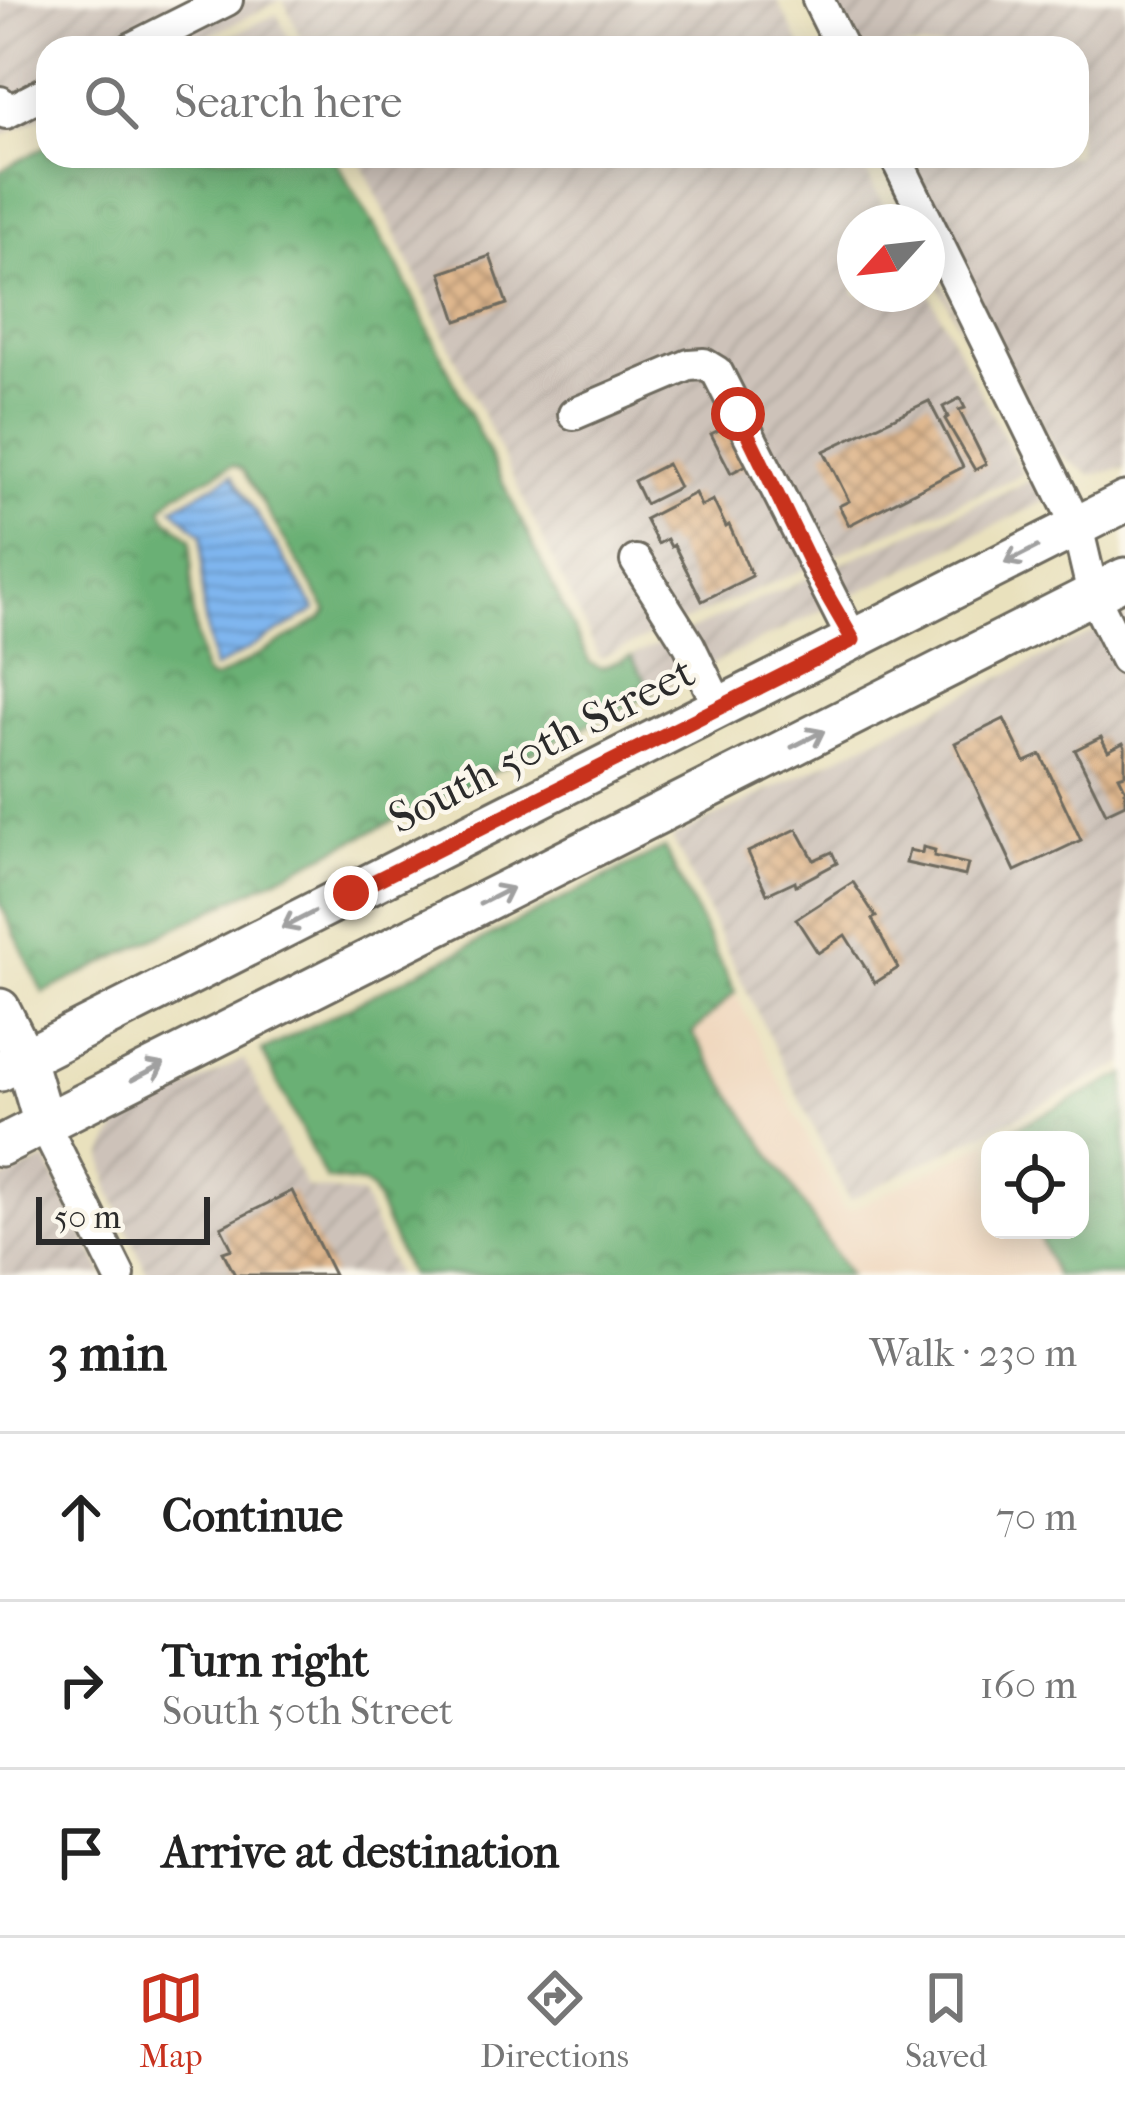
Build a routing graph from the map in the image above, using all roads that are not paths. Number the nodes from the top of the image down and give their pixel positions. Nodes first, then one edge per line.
1 (227, 0) edge
2 (818, 0) edge
3 (156, 36) edge
4 (836, 36) edge
5 (36, 97) edge
6 (0, 102) edge
7 (901, 168) edge
8 (574, 414) dead end
9 (1125, 502) edge
10 (1077, 526) junction
11 (636, 561) dead end
12 (1109, 586) edge
13 (853, 640) junction
14 (1125, 659) edge
15 (719, 707) junction
16 (0, 1009) edge
17 (12, 1065) edge
18 (44, 1124) junction
19 (0, 1147) edge
20 (119, 1275) edge

1 - 3 street
2 - 4 street
5 - 6 street
7 - 10 street
8 - 13 street
9 - 10 main road, South 50th Street
10 - 12 street
10 -> 13 main road, South 50th Street
11 - 15 street
12 - 14 street
18 -> 12 main road
13 - 15 main road, South 50th Street
15 -> 17 main road, South 50th Street
16 - 17 main road
17 - 18 main road
18 - 19 main road
18 - 20 street

